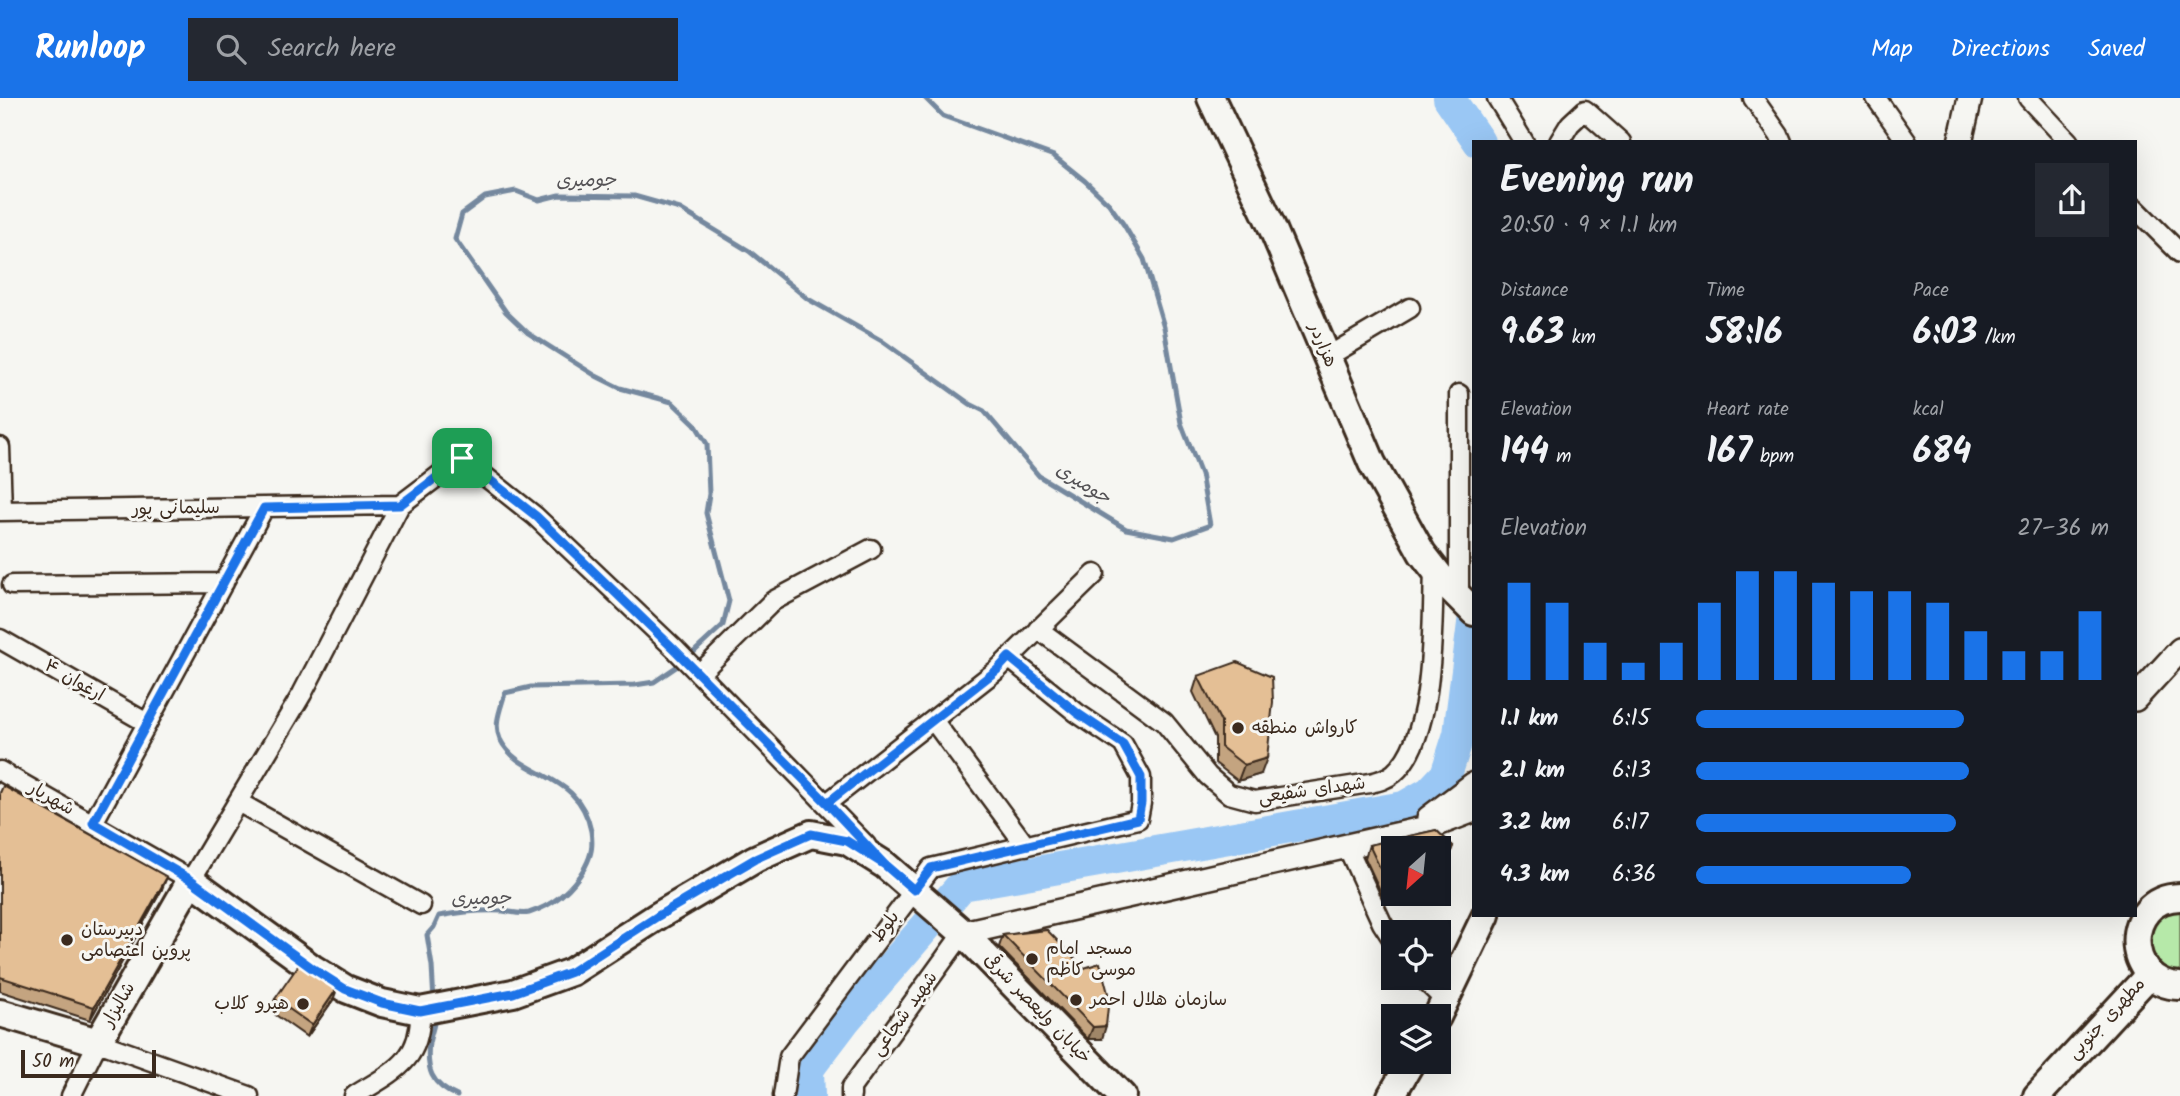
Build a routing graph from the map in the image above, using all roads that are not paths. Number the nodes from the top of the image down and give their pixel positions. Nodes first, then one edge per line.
1 (1210, 98) edge
2 (1497, 98) edge
3 (1753, 98) edge
4 (1876, 98) edge
5 (1970, 98) edge
6 (2028, 98) edge
7 (1523, 140) edge
8 (1560, 140) edge
9 (1619, 140) edge
10 (1781, 140) edge
11 (1906, 140) edge
12 (1961, 140) edge
13 (2067, 140) edge
14 (2137, 210) edge
15 (2180, 253) edge
16 (1410, 308) dead end
17 (1327, 358) junction
18 (1459, 394) dead end
19 (0, 447) edge
20 (400, 505) junction
21 (264, 508) junction
22 (1, 511) edge
23 (871, 549) dead end
24 (1095, 574) dead end
25 (224, 583) junction
26 (12, 585) dead end
27 (1453, 591) edge
28 (1038, 629) junction
29 (0, 639) edge
30 (2180, 650) edge
31 (1013, 654) junction
32 (704, 679) junction
33 (2137, 697) edge
34 (933, 720) junction
35 (147, 723) junction
36 (0, 771) edge
37 (1472, 786) edge
38 (239, 802) junction
39 (827, 803) junction
40 (1472, 811) edge
41 (93, 823) junction
42 (1407, 832) junction
43 (1026, 846) junction
44 (1347, 846) junction
45 (885, 865) junction
46 (191, 880) junction
47 (914, 890) junction
48 (2180, 897) edge
49 (421, 905) dead end
50 (2141, 905) edge
51 (1485, 917) edge
52 (1381, 921) edge
53 (957, 928) junction
54 (2150, 974) junction
55 (2180, 986) edge
56 (1444, 1004) edge
57 (432, 1008) junction
58 (0, 1013) edge
59 (98, 1042) junction
60 (1404, 1074) edge
61 (2047, 1092) edge
62 (71, 1096) edge
63 (249, 1096) edge
64 (354, 1096) edge
65 (783, 1096) edge
66 (851, 1096) edge
67 (1122, 1096) edge
68 (1391, 1096) edge

1 - 17 main road, هزاردر
2 - 7 street
3 - 10 street
4 - 11 street
5 - 12 street
6 - 13 street
8 - 9 street
14 - 15 street
16 - 17 street
17 - 27 main road, هزاردر
18 - 27 street, شهدای شفیعی
19 - 22 street
20 - 21 street, سلیمانی پور
20 - 32 street
20 - 38 street
21 - 22 street, سلیمانی پور
21 - 25 street
23 - 32 street
24 - 28 street
25 - 26 street
25 - 35 street
27 - 28 street, شهدای شفیعی
28 - 31 street
29 - 35 street, ارغوان ۴
30 - 33 street
31 - 34 street
31 - 43 street, بلوط
32 - 39 street
34 - 39 street
34 - 43 street
35 - 41 street
36 - 41 street, شهریار
37 - 42 street
38 - 46 street
38 - 49 street
39 - 45 street
40 - 42 street
41 - 46 street, شهریار
42 - 44 street
43 - 47 street, بلوط
44 - 52 street
44 - 53 street
45 - 47 main road, شهریار
45 - 57 main road, شهریار
46 - 57 main road, شهریار
46 - 59 main road, شالیزار
47 - 53 main road, خیابان ولیعصر شرقی
47 - 65 street, بلوط
48 - 50 main road
50 - 54 main road
51 - 56 main road
53 - 66 street, شهید شجاعی
53 - 67 main road, خیابان ولیعصر شرقی
54 - 55 main road
54 - 61 main road, مطهری جنوبی
57 - 64 street
58 - 59 main road
59 - 62 street, شالیزار
59 - 63 street
60 - 68 main road

